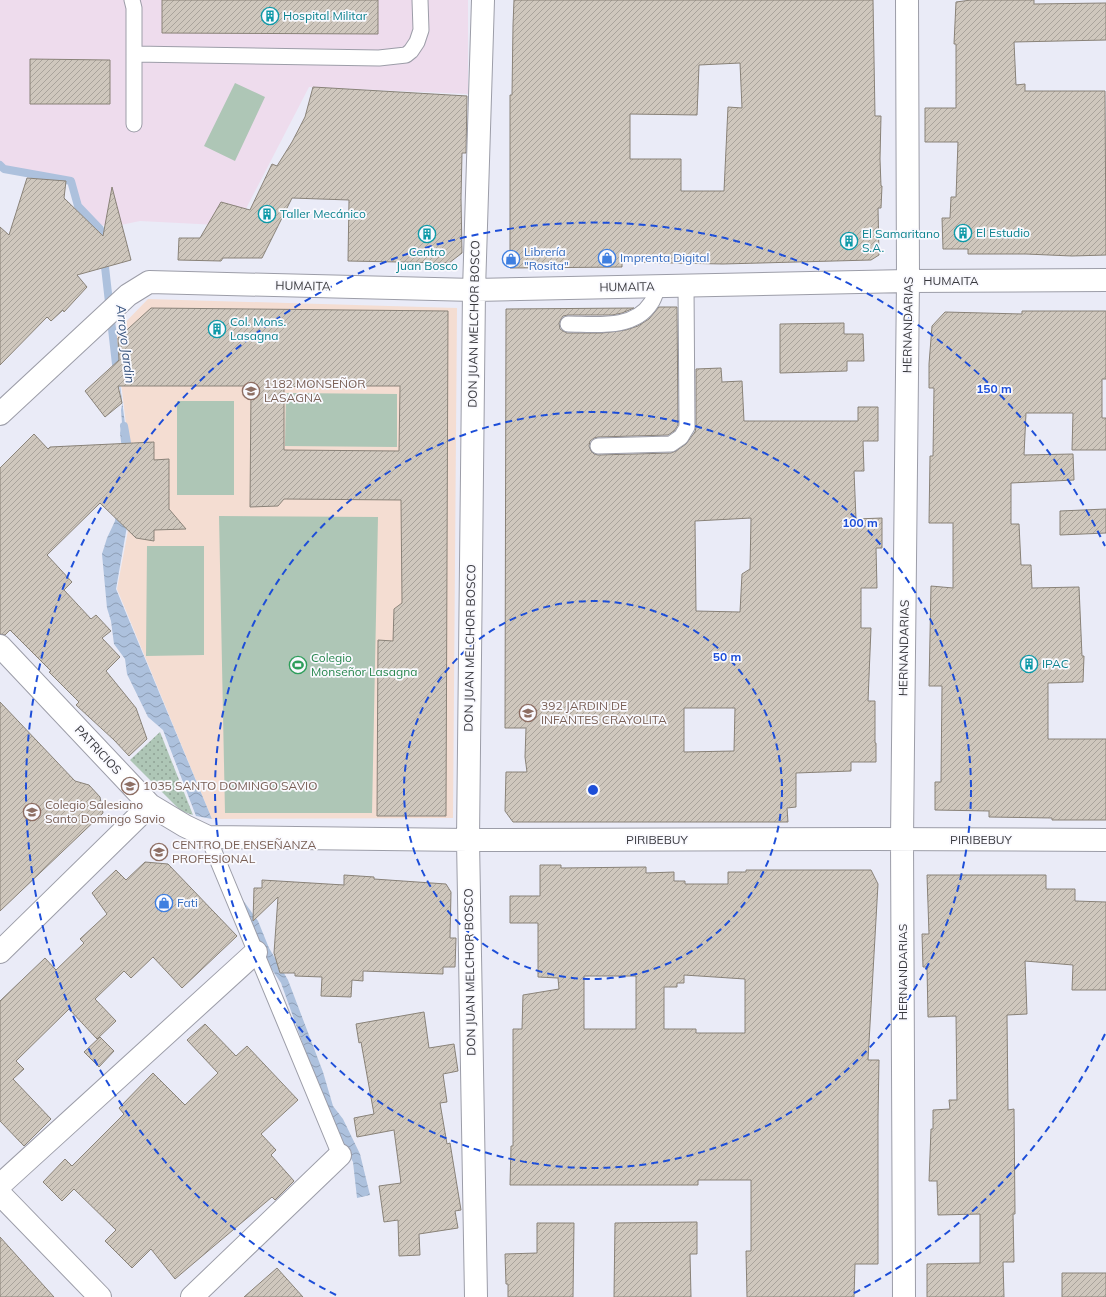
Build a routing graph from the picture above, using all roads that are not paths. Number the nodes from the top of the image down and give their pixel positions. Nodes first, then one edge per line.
1 (132, 0) edge
2 (420, 0) edge
3 (483, 0) edge
4 (907, 0) edge
5 (134, 54) junction
6 (134, 124) dead end
7 (1106, 280) edge
8 (908, 281) junction
9 (658, 286) junction
10 (686, 286) junction
11 (474, 290) junction
12 (568, 324) dead end
13 (0, 414) edge
14 (598, 446) dead end
15 (0, 646) edge
16 (150, 805) junction
17 (208, 836) junction
18 (902, 839) junction
19 (468, 840) junction
20 (1106, 840) edge
21 (0, 952) edge
22 (256, 952) junction
23 (340, 1155) joint
24 (0, 1185) edge
25 (0, 1194) edge
26 (100, 1297) edge
27 (192, 1297) edge
28 (476, 1297) edge
29 (904, 1297) edge

1 - 5 lane
2 - 5 lane
3 - 11 street, DON JUAN MELCHOR BOSCO
4 - 8 street, HERNANDARIAS
5 - 6 lane
7 - 8 street, HUMAITA
8 - 10 street, HUMAITA
8 - 18 street, HERNANDARIAS
9 - 10 street, HUMAITA
9 - 11 street, HUMAITA
9 - 12 lane
10 - 14 lane
11 - 13 street, HUMAITA
11 - 19 street, DON JUAN MELCHOR BOSCO
15 - 16 street, PATRICIOS
16 - 17 street, PATRICIOS
16 - 21 street
17 - 19 street, PIRIBEBUY
17 - 22 lane
18 - 19 street, PIRIBEBUY
18 - 20 street, PIRIBEBUY
18 - 29 street, HERNANDARIAS
19 - 28 street, DON JUAN MELCHOR BOSCO
22 - 23 lane
22 - 24 street
23 - 27 street
25 - 26 street

